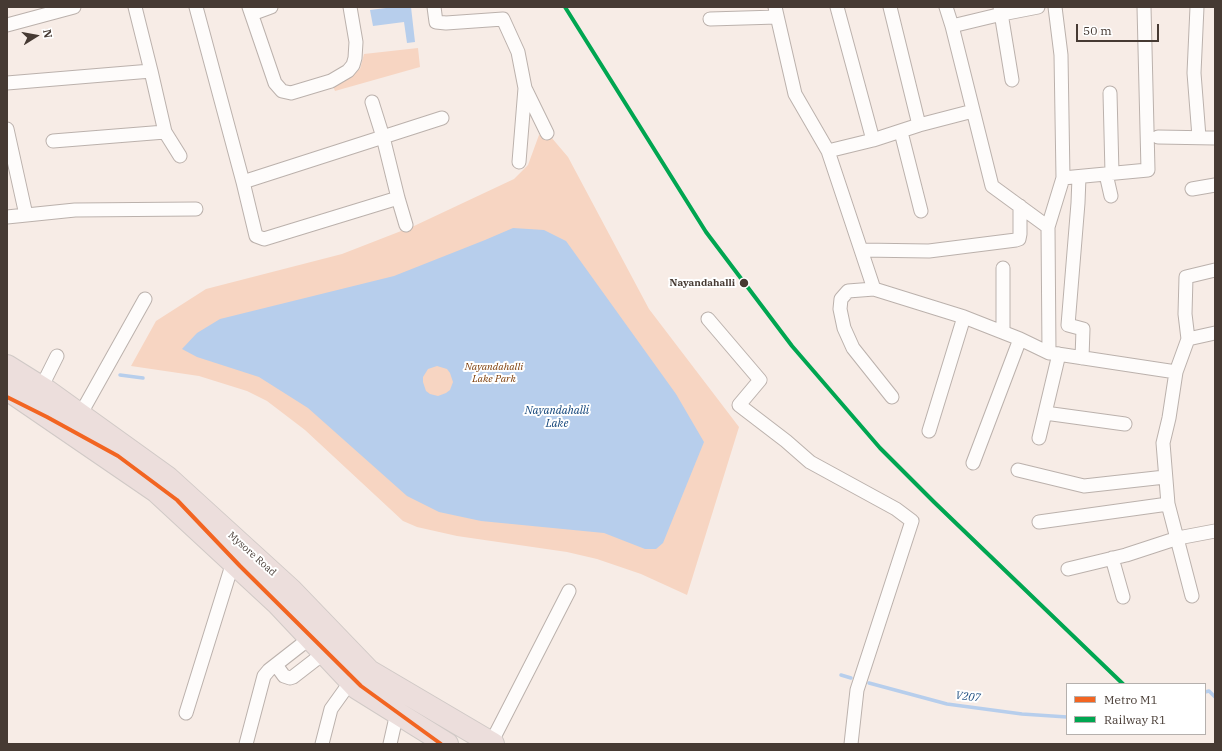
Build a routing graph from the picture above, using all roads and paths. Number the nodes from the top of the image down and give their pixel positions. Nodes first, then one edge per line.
1 (74, 7) edge
2 (135, 7) edge
3 (196, 7) edge
4 (271, 7) edge
5 (350, 7) edge
6 (434, 7) edge
7 (837, 7) edge
8 (890, 7) edge
9 (946, 7) edge
10 (1038, 7) edge
11 (1055, 7) edge
12 (1144, 7) edge
13 (1197, 7) edge
14 (250, 10) edge
15 (1001, 10) edge
16 (776, 12) edge
17 (710, 19) dead end
18 (7, 24) edge
19 (952, 26) junction
20 (151, 71) junction
21 (1012, 80) dead end
22 (7, 83) edge
23 (525, 88) junction
24 (1110, 93) dead end
25 (372, 102) dead end
26 (973, 111) junction
27 (442, 118) dead end
28 (919, 125) junction
29 (7, 129) edge
30 (166, 132) junction
31 (901, 132) junction
32 (547, 133) dead end
33 (383, 137) junction
34 (1158, 137) dead end
35 (1199, 137) junction
36 (1215, 138) edge
37 (873, 140) junction
38 (53, 141) dead end
39 (828, 151) junction
40 (180, 156) dead end
41 (519, 162) dead end
42 (1109, 174) junction
43 (1079, 177) junction
44 (1063, 178) junction
45 (243, 182) junction
46 (1215, 185) edge
47 (1192, 189) dead end
48 (1111, 196) dead end
49 (398, 198) junction
50 (1020, 206) junction
51 (196, 209) dead end
52 (921, 210) dead end
53 (26, 215) junction
54 (7, 217) edge
55 (406, 225) dead end
56 (1048, 227) junction
57 (861, 250) junction
58 (1003, 268) dead end
59 (1215, 270) edge
60 (874, 289) junction
61 (145, 299) dead end
62 (964, 317) junction
63 (708, 319) dead end
64 (1003, 332) junction
65 (1215, 333) edge
66 (1020, 339) junction
67 (1188, 339) junction
68 (1054, 353) junction
69 (57, 356) dead end
70 (1082, 358) junction
71 (7, 366) edge
72 (1176, 372) junction
73 (41, 388) junction
74 (7, 389) edge
75 (892, 397) dead end
76 (1045, 413) junction
77 (80, 415) junction
78 (1125, 424) dead end
79 (929, 431) dead end
80 (1039, 438) dead end
81 (973, 463) dead end
82 (1018, 470) dead end
83 (1165, 477) junction
84 (162, 485) junction
85 (1168, 504) junction
86 (1039, 522) dead end
87 (1215, 531) edge
88 (1178, 538) junction
89 (1112, 558) junction
90 (233, 562) junction
91 (1068, 569) dead end
92 (569, 591) dead end
93 (1192, 596) dead end
94 (1123, 597) dead end
95 (310, 638) junction
96 (324, 653) junction
97 (276, 665) junction
98 (351, 681) junction
99 (186, 713) dead end
100 (397, 713) junction
101 (492, 743) edge
102 (246, 744) edge
103 (322, 744) edge
104 (390, 744) edge
105 (447, 744) edge
106 (851, 744) edge

1 - 18 street
2 - 20 street
3 - 45 street
4 - 14 street
5 - 14 street
6 - 23 street
7 - 37 street
8 - 28 street
9 - 19 street
10 - 15 street
11 - 44 street
12 - 42 street
13 - 35 street
15 - 19 street
15 - 21 street
16 - 17 street
16 - 39 street
19 - 26 street
20 - 22 street
20 - 30 street
23 - 32 street
23 - 41 street
24 - 42 street
25 - 33 street
26 - 28 street
26 - 50 street
27 - 33 street
28 - 31 street
29 - 53 street
30 - 38 street
30 - 40 street
31 - 37 street
31 - 52 street
33 - 45 street
33 - 49 street
34 - 35 street
35 - 36 street
37 - 39 street
39 - 57 street
42 - 43 street
42 - 48 street
43 - 44 street
43 - 70 street
44 - 56 street
45 - 49 street
46 - 47 street
49 - 55 street
50 - 56 street
50 - 57 street
51 - 53 street
53 - 54 street
56 - 68 street
57 - 60 street
58 - 64 street
59 - 67 street
60 - 62 street
60 - 75 street
61 - 77 street
62 - 64 street
62 - 79 street
63 - 106 street
64 - 66 street
65 - 67 street
66 - 68 street
66 - 81 street
67 - 72 street
68 - 70 street
68 - 76 street
69 - 73 street
70 - 72 street
71 - 73 highway, Mysore Road
72 - 83 street
73 - 77 highway, Mysore Road
74 - 84 highway, Mysore Road
76 - 78 street
76 - 80 street
77 - 84 highway, Mysore Road
82 - 83 street
83 - 85 street
84 - 90 highway, Mysore Road
84 - 101 highway, Mysore Road
85 - 86 street
85 - 88 street
87 - 88 street
88 - 89 street
88 - 93 street
89 - 91 street
89 - 94 street
90 - 95 highway, Mysore Road
90 - 99 street
92 - 101 street
95 - 96 highway, Mysore Road
95 - 97 street
96 - 97 street
96 - 98 highway, Mysore Road
97 - 102 street
98 - 100 highway, Mysore Road
98 - 103 street
100 - 104 street
100 - 105 highway, Mysore Road

